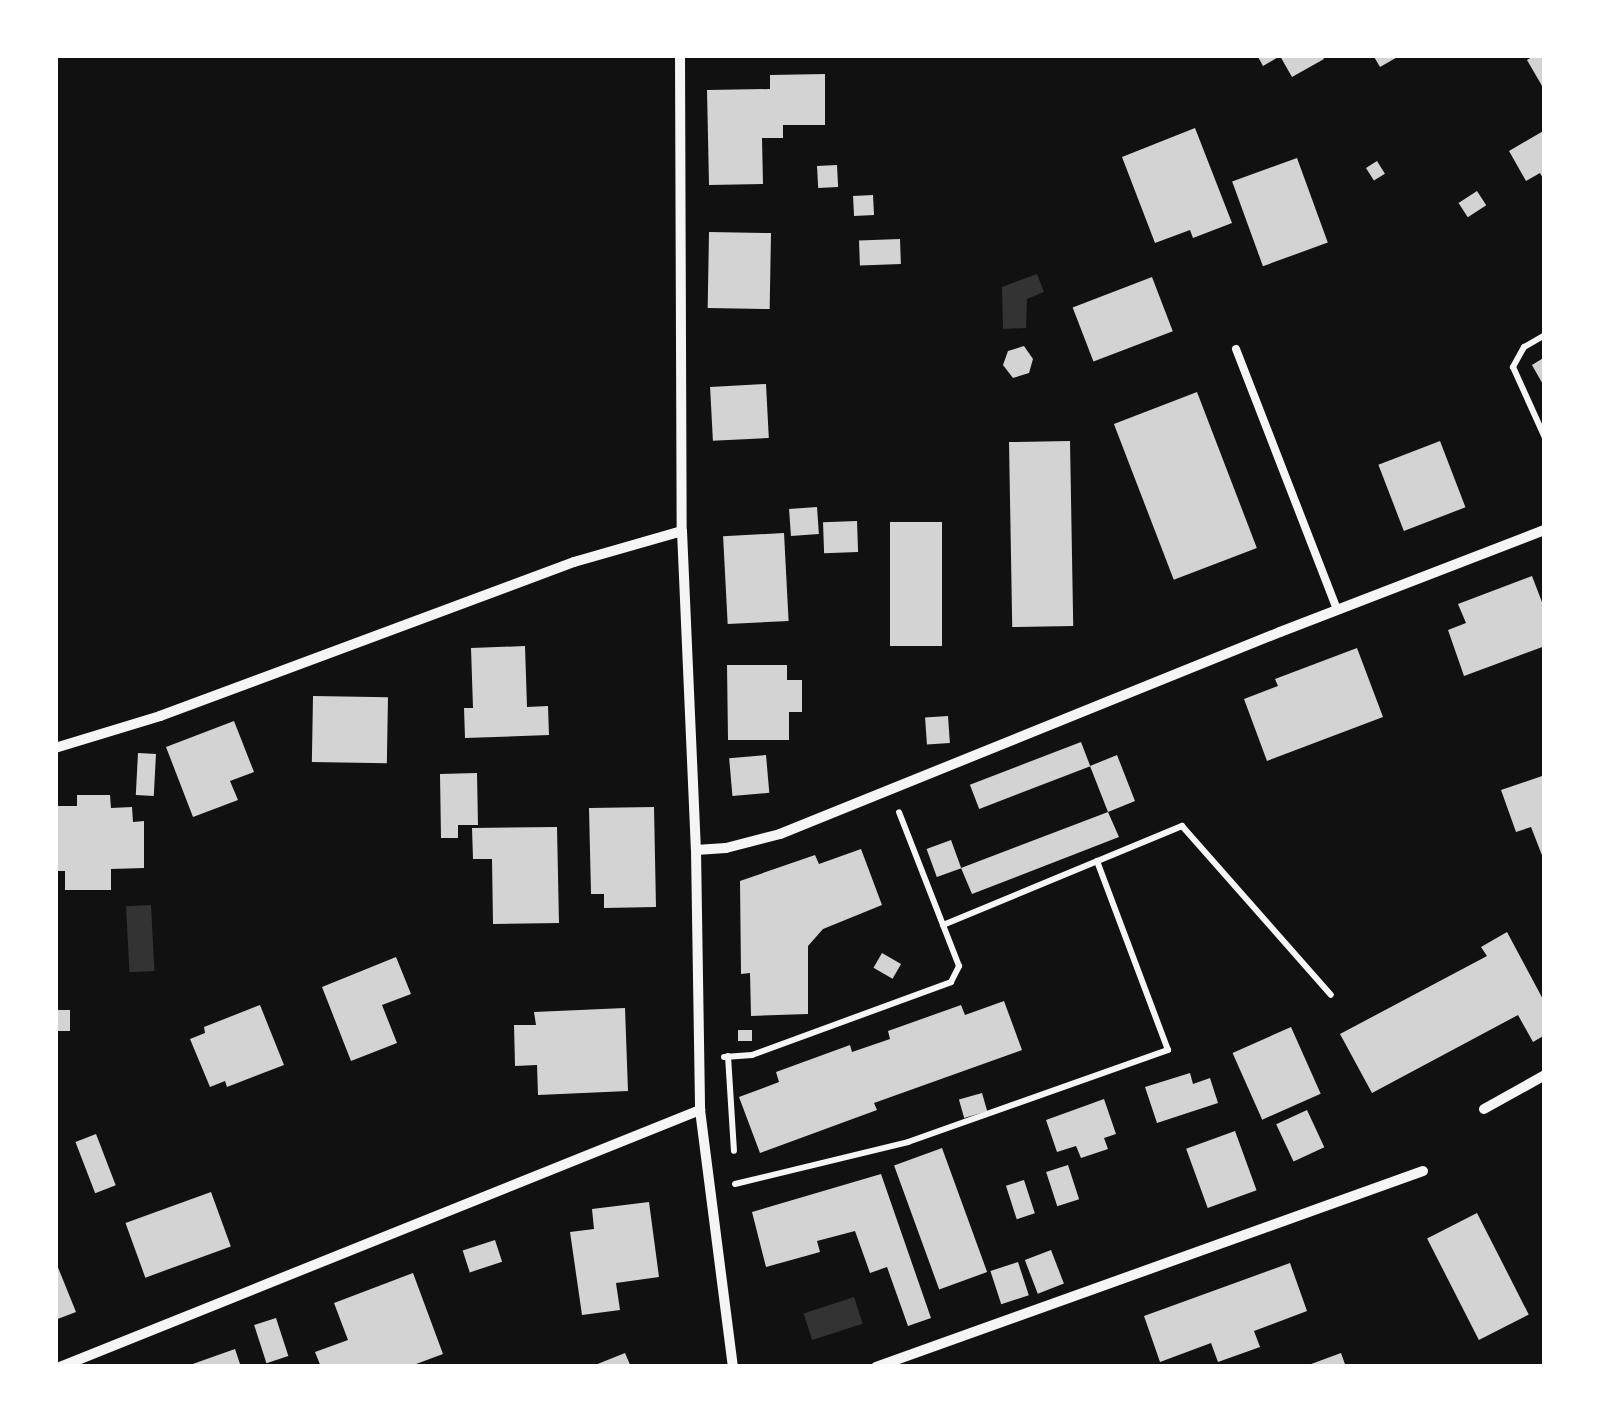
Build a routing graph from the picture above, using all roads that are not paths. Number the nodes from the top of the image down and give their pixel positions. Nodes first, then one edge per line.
1 (680, 55) edge
2 (1236, 348) dead end
3 (1545, 530) edge
4 (682, 531) junction
5 (1338, 610) junction
6 (55, 748) edge
7 (696, 850) junction
8 (1545, 1075) edge
9 (700, 1110) junction
10 (1484, 1110) dead end
11 (1423, 1171) dead end
12 (60, 1367) edge
13 (733, 1367) edge
14 (876, 1367) edge

1 - 4 street
2 - 5 lane
3 - 5 street
4 - 6 street
4 - 7 street
5 - 7 street
7 - 9 street
8 - 10 street
9 - 12 street
9 - 13 street
11 - 14 street

